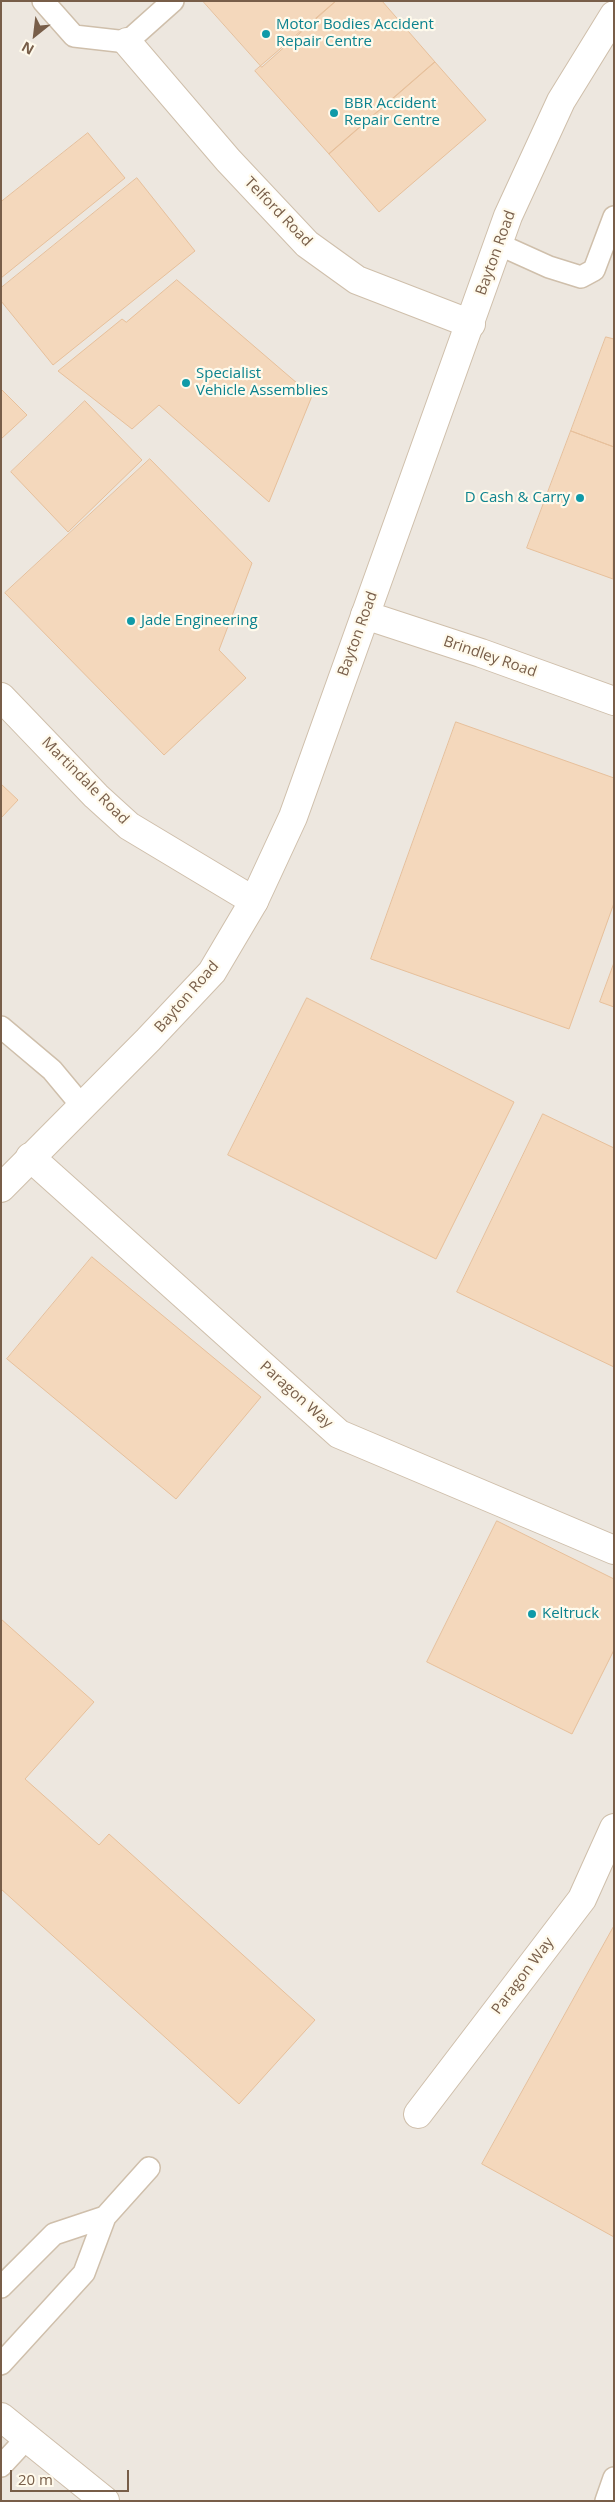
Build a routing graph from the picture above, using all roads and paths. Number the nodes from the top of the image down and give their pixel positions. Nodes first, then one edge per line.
1 (43, 1) edge
2 (173, 1) edge
3 (614, 15) edge
4 (127, 42) junction
5 (614, 217) edge
6 (498, 244) junction
7 (471, 324) junction
8 (365, 615) junction
9 (1, 697) edge
10 (614, 701) edge
11 (254, 901) junction
12 (1, 1027) edge
13 (82, 1106) junction
14 (30, 1157) junction
15 (1, 1188) edge
16 (614, 1550) edge
17 (614, 1828) edge
18 (418, 2114) dead end
19 (149, 2168) dead end
20 (104, 2217) junction
21 (1, 2287) edge
22 (1, 2364) edge
23 (1, 2417) edge
24 (26, 2439) junction
25 (1, 2466) edge
26 (614, 2478) edge
27 (106, 2501) edge
28 (606, 2501) edge

1 - 4 lane
2 - 4 lane
3 - 6 street, Bayton Road
4 - 7 street, Telford Road
5 - 6 lane
6 - 7 street, Bayton Road
7 - 8 street, Bayton Road
8 - 10 street, Brindley Road
8 - 11 street, Bayton Road
9 - 11 street, Martindale Road
11 - 13 street, Bayton Road
12 - 13 lane
13 - 14 street, Bayton Road
14 - 15 street, Bayton Road
14 - 16 street, Paragon Way
17 - 18 street, Paragon Way
19 - 20 lane
20 - 21 lane
20 - 22 lane
23 - 24 street
24 - 25 lane
24 - 27 street
26 - 28 lane

